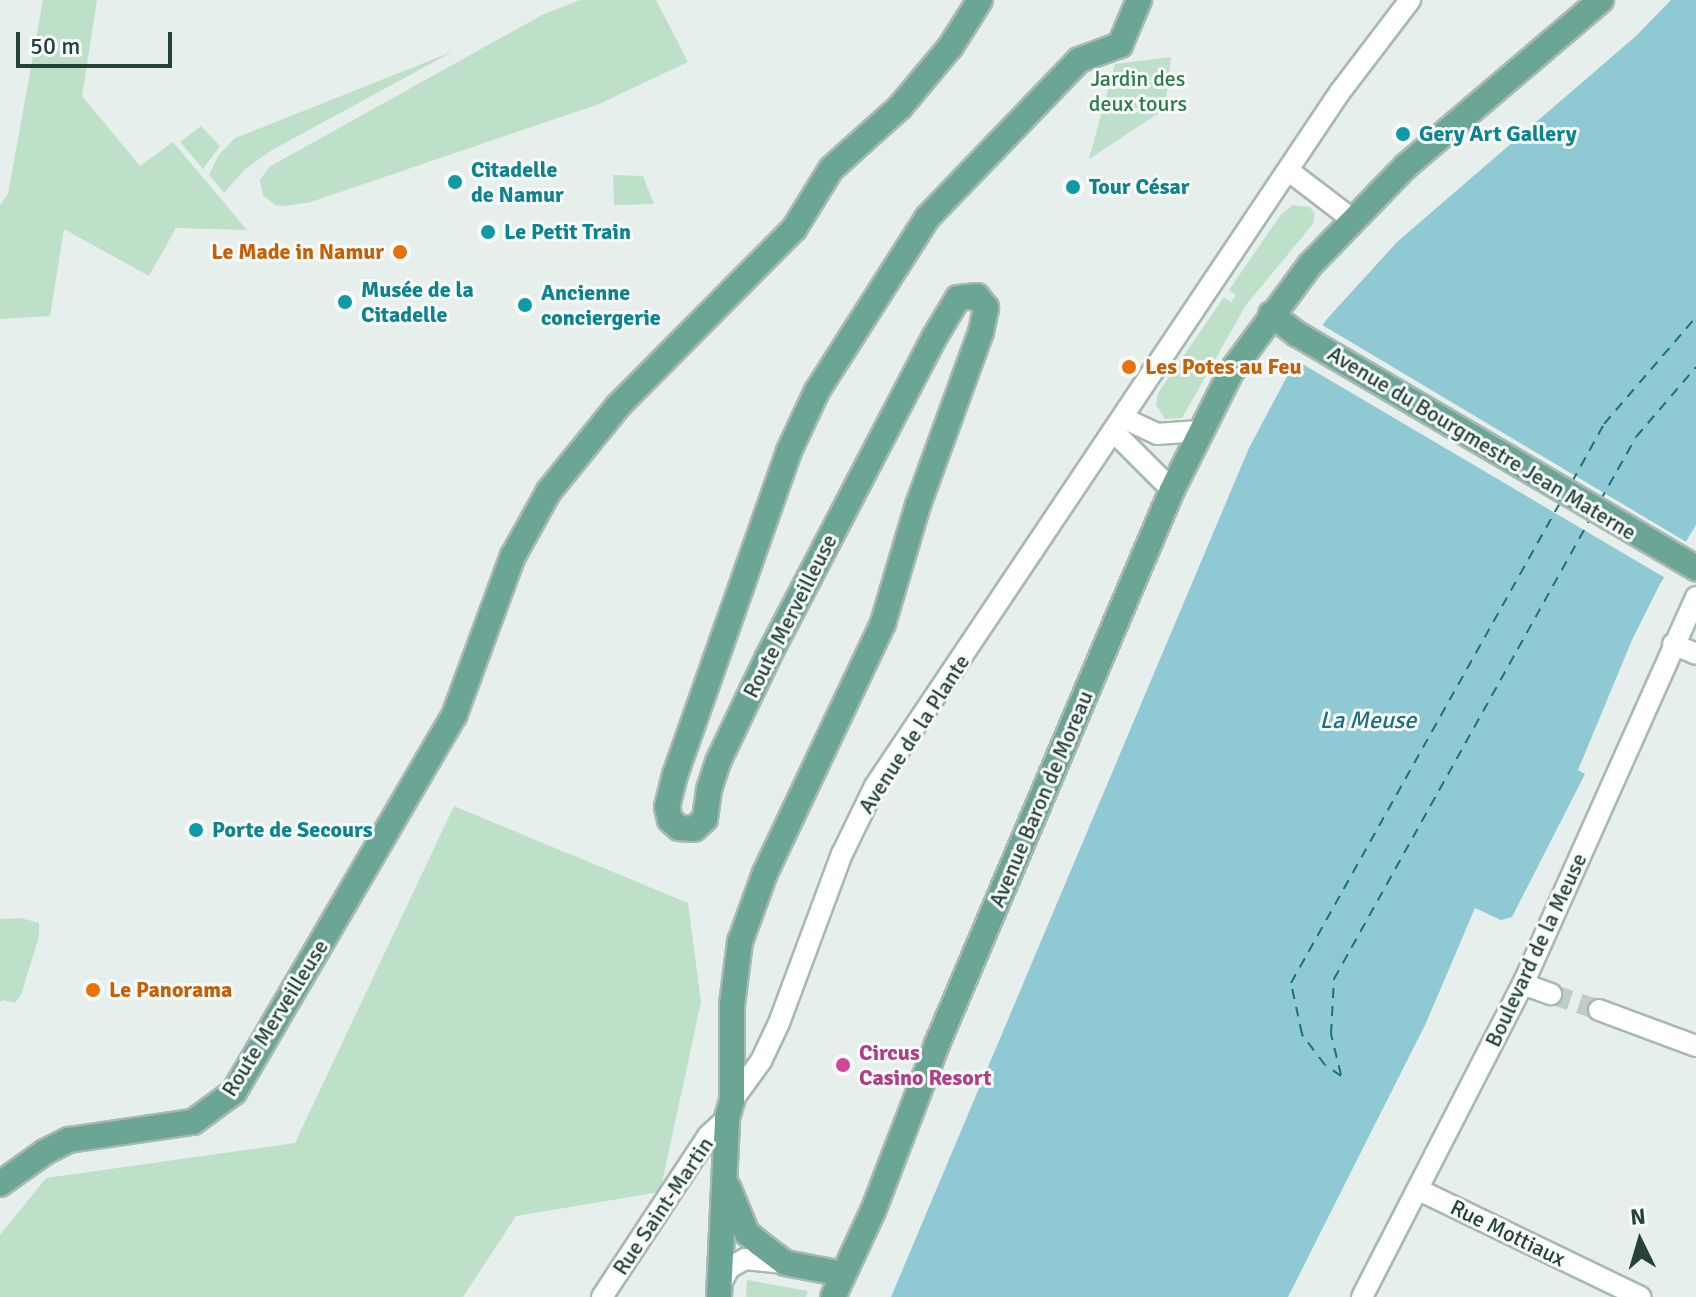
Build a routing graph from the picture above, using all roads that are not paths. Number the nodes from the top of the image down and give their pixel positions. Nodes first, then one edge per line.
1 (980, 0) edge
2 (1139, 0) edge
3 (1410, 0) edge
4 (1601, 0) edge
5 (1289, 171) junction
6 (1353, 220) junction
7 (1271, 314) junction
8 (1118, 424) junction
9 (1199, 431) junction
10 (1172, 490) junction
11 (1692, 566) edge
12 (1696, 597) edge
13 (1673, 644) junction
14 (1696, 654) edge
15 (1523, 984) junction
16 (1551, 994) tunnel mouth
17 (1599, 1010) tunnel mouth
18 (1696, 1046) edge
19 (729, 1110) junction
20 (724, 1179) junction
21 (0, 1184) edge
22 (1419, 1190) junction
23 (785, 1263) junction
24 (843, 1274) junction
25 (719, 1292) edge
26 (602, 1297) edge
27 (833, 1297) edge
28 (1362, 1297) edge
29 (1640, 1297) edge

1 - 21 main road, Route Merveilleuse
2 - 19 main road, Route Merveilleuse
3 - 5 street, Avenue de la Plante
4 - 6 main road, Avenue Baron de Moreau
5 - 6 street
5 - 8 street, Avenue de la Plante
6 - 7 main road, Avenue Baron de Moreau
7 - 9 main road, Avenue Baron de Moreau
7 - 11 main road, Avenue du Bourgmestre Jean Materne
8 - 9 street
8 - 10 street
8 - 19 street, Avenue de la Plante
9 - 10 main road, Avenue Baron de Moreau
10 - 24 main road, Avenue Baron de Moreau
12 - 13 street, Boulevard de la Meuse
13 - 14 street
13 - 15 street, Boulevard de la Meuse
15 - 16 street
15 - 22 street, Boulevard de la Meuse
17 - 18 street
19 - 20 main road
19 - 26 street, Rue Saint-Martin
20 - 23 main road
20 - 25 main road
22 - 28 street, Boulevard de la Meuse
22 - 29 street, Rue Mottiaux
23 - 24 main road
23 - 25 street
24 - 27 main road, Avenue Baron de Moreau

